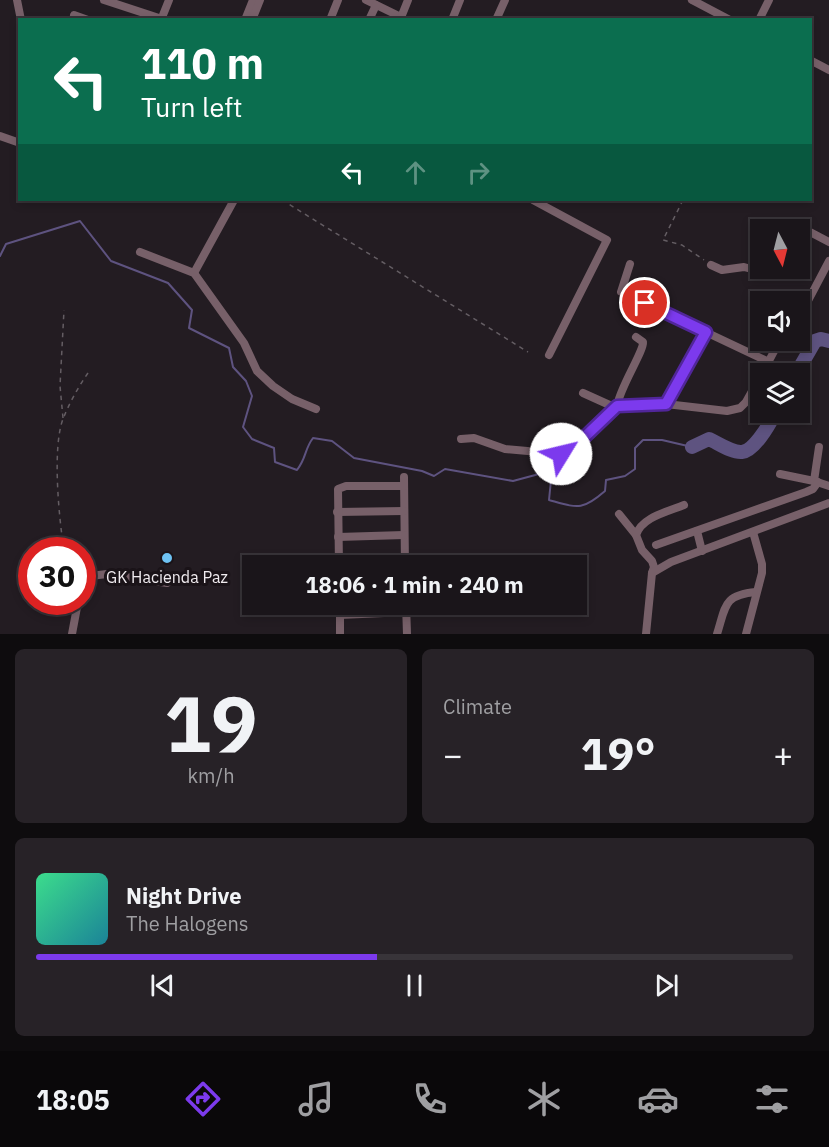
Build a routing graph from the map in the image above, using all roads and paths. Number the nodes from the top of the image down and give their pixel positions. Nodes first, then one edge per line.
1 (17, 0) edge
2 (104, 0) edge
3 (169, 0) edge
4 (253, 0) edge
5 (260, 0) edge
6 (338, 0) edge
7 (366, 0) edge
8 (408, 0) edge
9 (460, 0) edge
10 (505, 0) edge
11 (692, 0) edge
12 (769, 0) edge
13 (119, 3) edge
14 (380, 4) edge
15 (74, 15) dead end
16 (21, 18) edge
17 (82, 18) edge
18 (159, 18) edge
19 (162, 18) edge
20 (246, 18) edge
21 (253, 18) edge
22 (331, 18) edge
23 (370, 18) edge
24 (400, 18) edge
25 (453, 18) edge
26 (497, 18) edge
27 (726, 18) edge
28 (760, 18) edge
29 (812, 61) edge
30 (829, 70) edge
31 (0, 136) edge
32 (18, 141) edge
33 (233, 201) edge
34 (284, 201) edge
35 (535, 201) edge
36 (682, 201) edge
37 (810, 232) edge
38 (829, 242) edge
39 (140, 252) dead end
40 (829, 261) edge
41 (630, 264) dead end
42 (711, 265) joint
43 (750, 269) edge
44 (194, 273) junction
45 (810, 292) edge
46 (64, 310) dead end
47 (706, 332) junction
48 (636, 337) dead end
49 (773, 351) edge
50 (528, 352) dead end
51 (549, 356) dead end
52 (767, 361) joint
53 (88, 373) dead end
54 (583, 393) dead end
55 (750, 395) edge
56 (666, 404) junction
57 (615, 407) junction
58 (316, 409) dead end
59 (63, 419) junction
60 (460, 439) dead end
61 (819, 447) dead end
62 (780, 474) dead end
63 (816, 481) junction
64 (829, 486) edge
65 (829, 503) edge
66 (684, 505) dead end
67 (404, 511) junction
68 (337, 512) junction
69 (619, 514) dead end
70 (697, 531) junction
71 (753, 532) junction
72 (404, 535) junction
73 (636, 535) junction
74 (63, 537) edge
75 (338, 537) junction
76 (656, 545) dead end
77 (702, 551) junction
78 (339, 555) edge
79 (404, 555) edge
80 (652, 573) junction
81 (96, 575) edge
82 (167, 583) dead end
83 (756, 592) junction
84 (76, 615) edge
85 (340, 615) edge
86 (406, 615) edge
87 (72, 634) edge
88 (340, 634) edge
89 (407, 634) edge
90 (646, 634) edge
91 (717, 634) edge
92 (746, 634) edge

1 - 16 street
2 - 13 street
3 - 19 street
4 - 20 street
5 - 21 street
6 - 22 street
7 - 14 street
8 - 24 street
9 - 25 street
10 - 26 street
11 - 27 street
12 - 28 street
13 - 18 street
14 - 23 street
14 - 24 street
15 - 17 street
29 - 30 street
31 - 32 street
33 - 44 street
34 - 50 path
35 - 51 street
36 - 42 path
37 - 38 street
39 - 44 street
40 - 45 street
41 - 47 street
42 - 43 street
44 - 58 street
46 - 59 path
47 - 52 street
47 - 56 street
48 - 57 street
49 - 52 street
53 - 59 path
54 - 57 street
55 - 56 street
56 - 57 street
57 - 60 street
59 - 74 path
61 - 63 street
62 - 63 street
63 - 64 street
63 - 70 street
65 - 71 street
66 - 73 street
67 - 68 street
67 - 68 street
67 - 72 street
68 - 75 street
69 - 73 street
70 - 76 street
70 - 77 street
71 - 77 street
71 - 83 street
72 - 75 street
72 - 79 street
73 - 80 street
75 - 78 street
77 - 80 street
80 - 90 street
81 - 82 street
83 - 91 street
83 - 92 street
84 - 87 street
85 - 88 street
86 - 89 street

